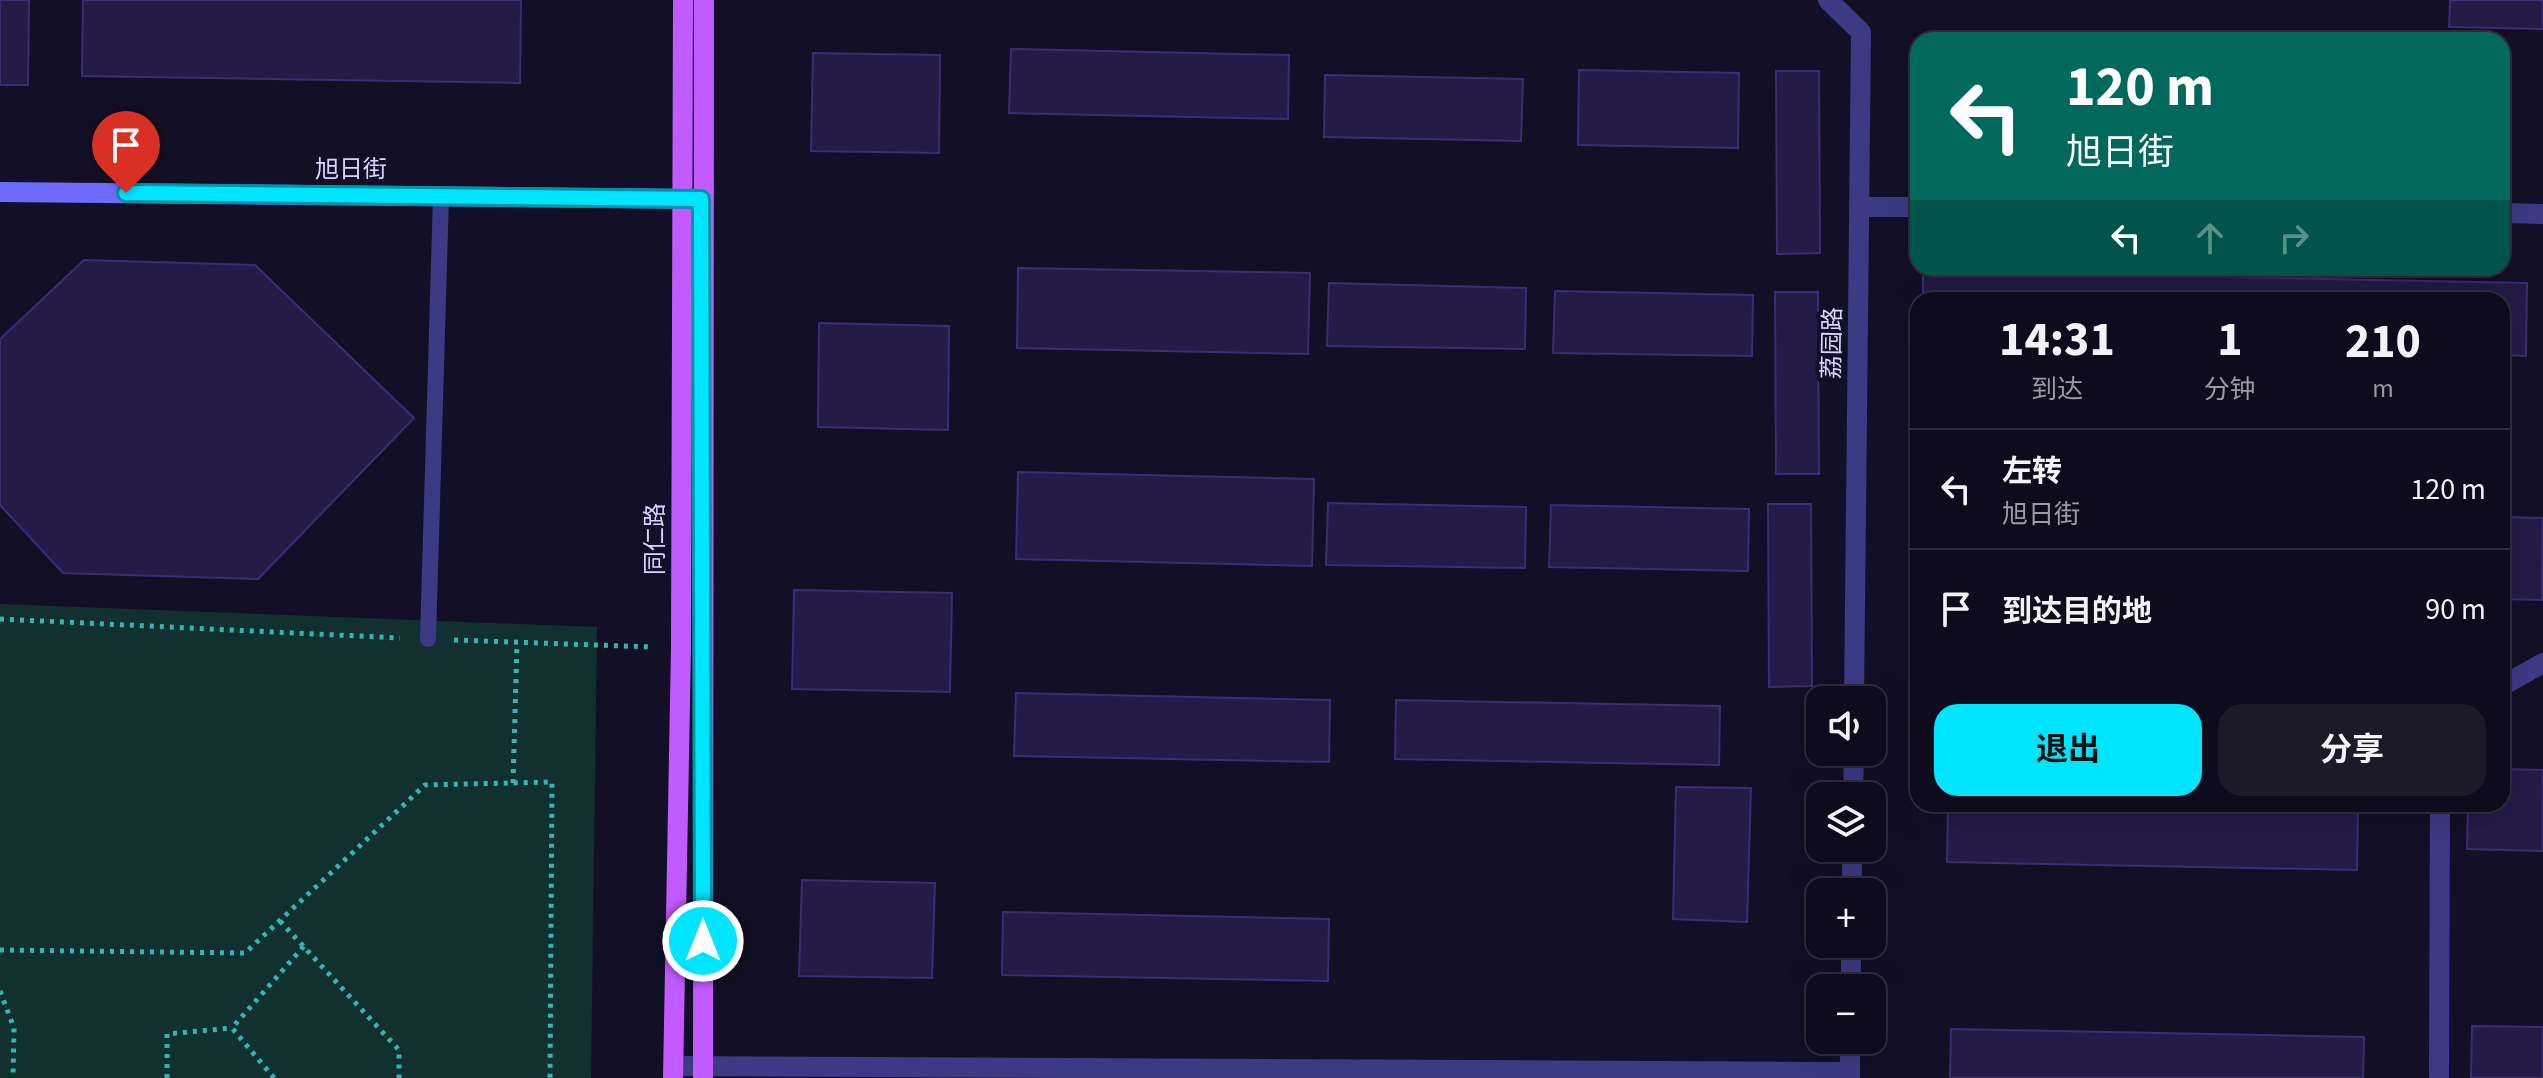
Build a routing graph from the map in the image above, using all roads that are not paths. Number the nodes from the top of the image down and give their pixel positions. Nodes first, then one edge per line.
1 (683, 0) edge
2 (704, 0) edge
3 (1828, 0) edge
4 (0, 192) edge
5 (441, 196) junction
6 (692, 199) junction
7 (1860, 207) junction
8 (1910, 207) edge
9 (2510, 213) edge
10 (2543, 214) edge
11 (428, 639) road end
12 (2543, 663) edge
13 (2510, 682) edge
14 (1854, 686) edge
15 (2440, 812) edge
16 (1850, 1054) edge
17 (703, 1071) edge
18 (674, 1072) edge
19 (1850, 1075) edge
20 (2439, 1078) edge

1 - 6 main road, 同仁路
2 - 6 main road, 同仁路
3 - 7 street, 荔园路
4 - 5 main road, 旭日街
5 - 6 main road, 旭日街
5 - 11 lane
6 - 17 main road, 同仁路
6 - 18 main road, 同仁路
7 - 8 street
7 - 14 street, 荔园路
9 - 10 street
12 - 13 street
15 - 20 street
16 - 19 street
17 - 18 street
17 - 19 street

